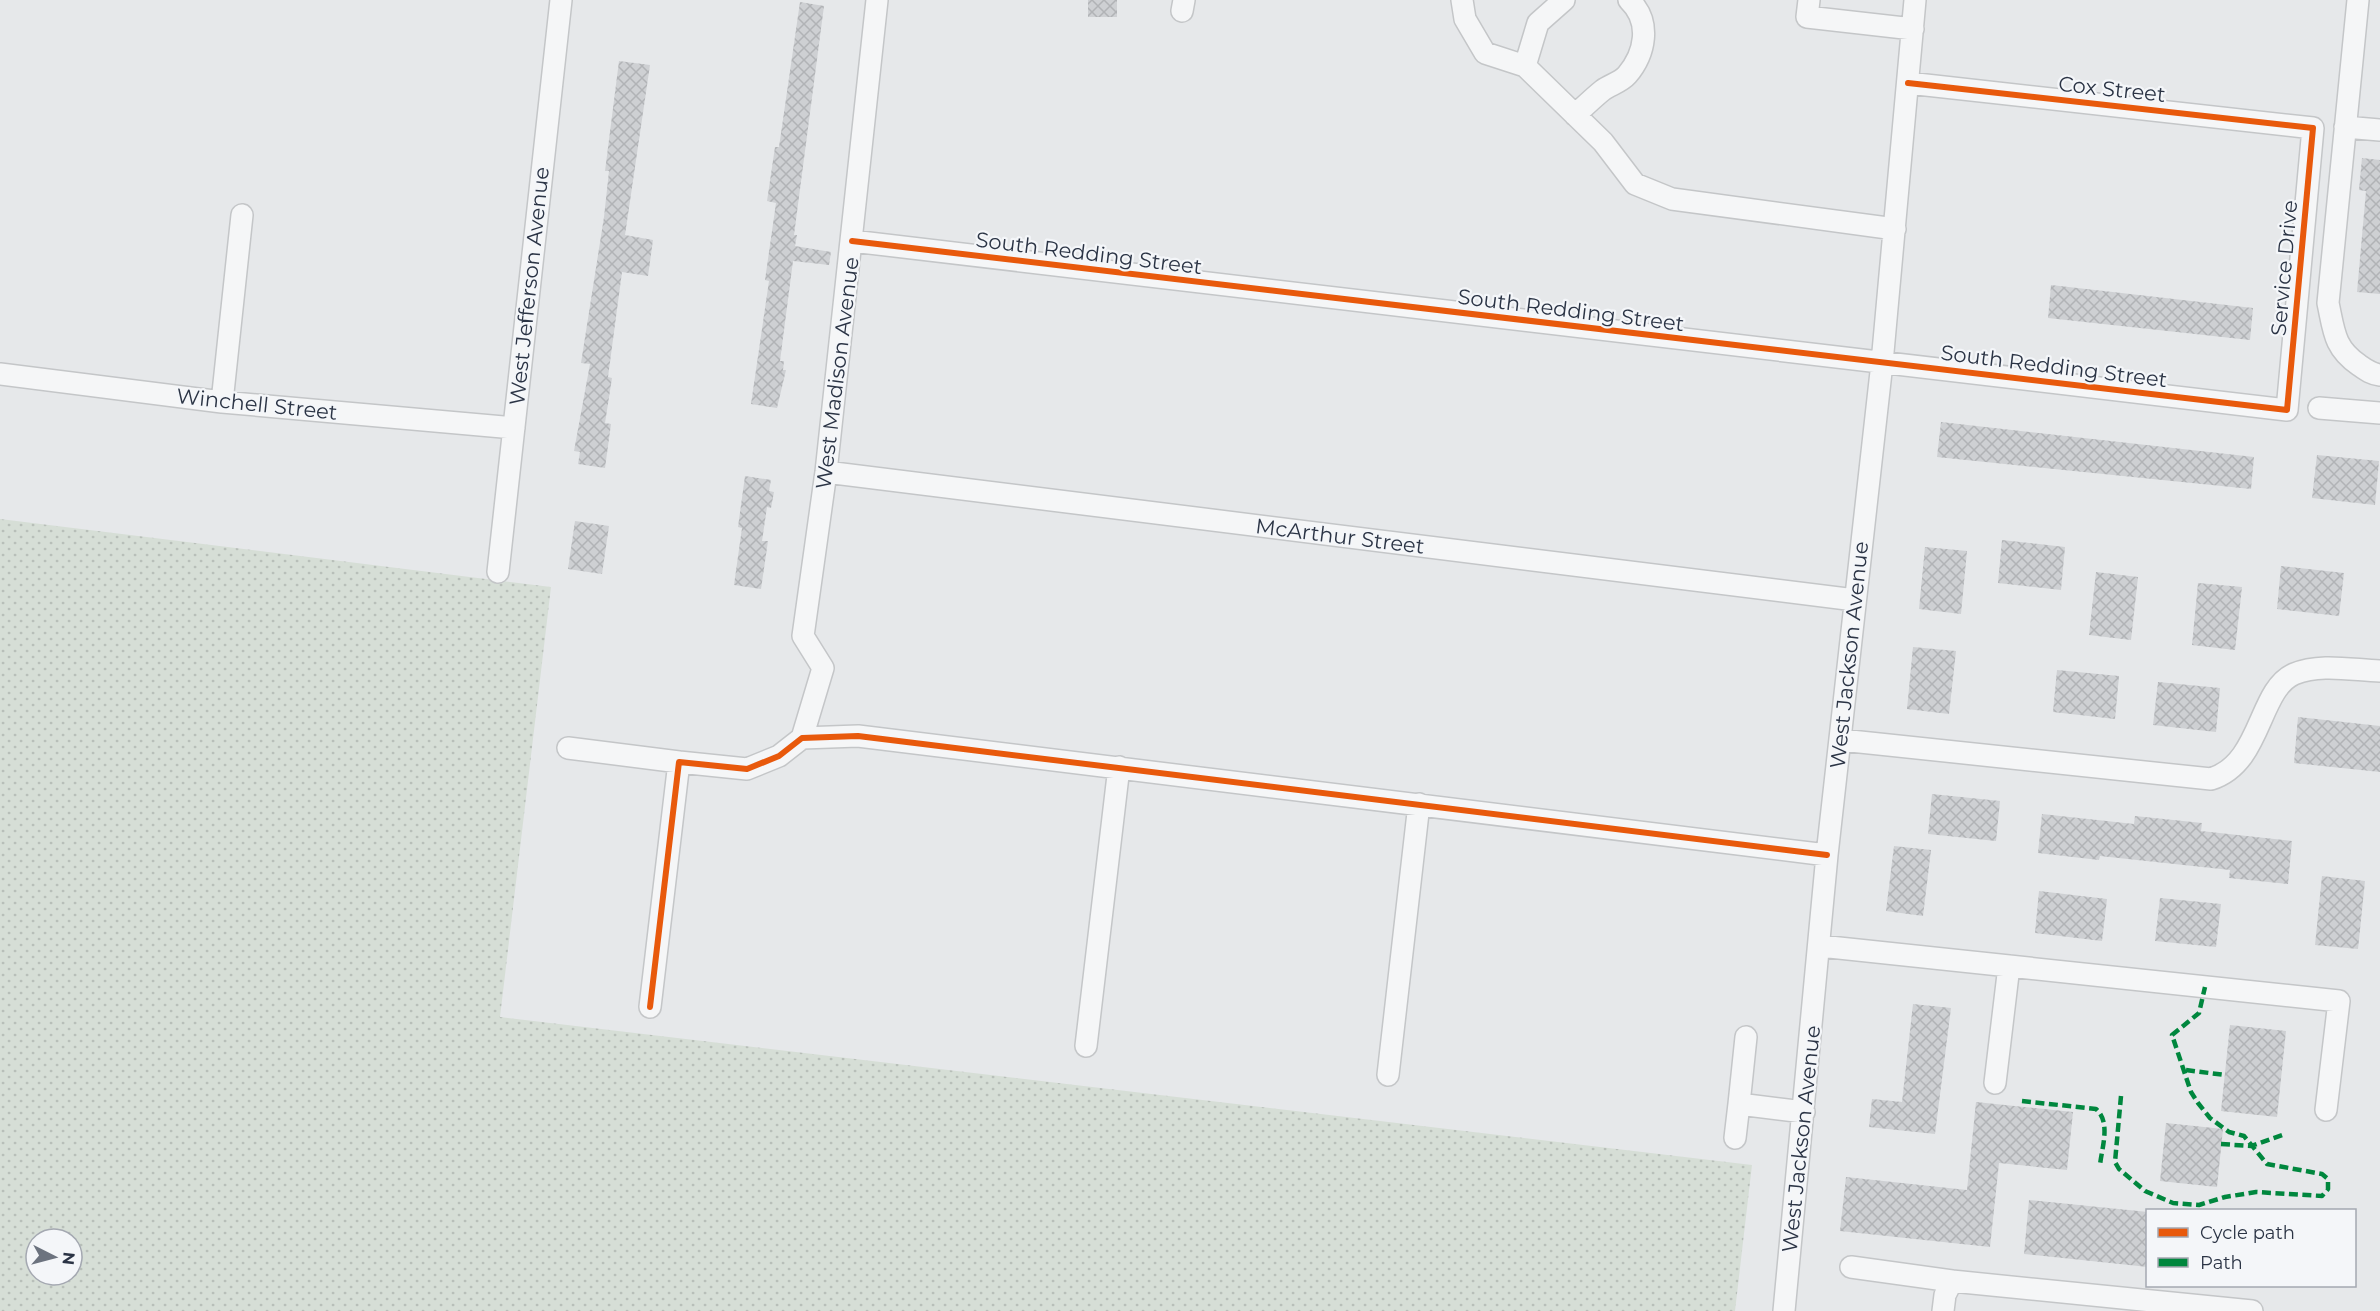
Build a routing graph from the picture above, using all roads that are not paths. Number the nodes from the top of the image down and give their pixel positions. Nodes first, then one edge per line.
1 (561, 0) edge
2 (878, 0) edge
3 (1461, 0) edge
4 (1564, 0) edge
5 (1629, 0) edge
6 (1809, 0) edge
7 (1915, 0) edge
8 (2358, 0) edge
9 (1913, 29) junction
10 (1525, 66) junction
11 (1908, 83) junction
12 (1575, 115) junction
13 (2345, 127) junction
14 (2313, 128) joint
15 (2380, 130) edge
16 (242, 215) dead end
17 (1895, 229) junction
18 (852, 241) junction
19 (1882, 363) junction
20 (0, 374) edge
21 (2380, 375) edge
22 (222, 402) junction
23 (2319, 408) dead end
24 (2287, 410) joint
25 (2380, 413) edge
26 (514, 428) junction
27 (826, 472) junction
28 (498, 572) dead end
29 (1855, 600) junction
30 (2380, 671) edge
31 (802, 738) junction
32 (1840, 740) junction
33 (568, 748) dead end
34 (679, 762) junction
35 (1119, 767) junction
36 (1419, 804) junction
37 (1827, 855) junction
38 (1820, 946) junction
39 (2009, 966) junction
40 (650, 1007) dead end
41 (1746, 1037) dead end
42 (1086, 1046) dead end
43 (1388, 1075) dead end
44 (1995, 1083) dead end
45 (1738, 1104) junction
46 (2326, 1110) dead end
47 (1804, 1112) junction
48 (1735, 1138) dead end
49 (1851, 1267) dead end
50 (1952, 1281) junction
51 (1784, 1311) edge
52 (1943, 1311) edge
53 (2252, 1311) edge

1 - 26 street, West Jefferson Avenue
2 - 18 street, West Madison Avenue
3 - 10 street
4 - 10 street
5 - 12 street
6 - 9 street
7 - 9 street, West Jackson Avenue
8 - 13 street
9 - 11 street, West Jackson Avenue
10 - 12 street
11 - 14 street, Cox Street
11 - 17 street, West Jackson Avenue
12 - 17 street
13 - 15 street
13 - 21 street
14 - 24 street, Service Drive
16 - 22 street
17 - 19 street, West Jackson Avenue
18 - 19 street, South Redding Street
18 - 27 street, West Madison Avenue
19 - 24 street, South Redding Street
19 - 29 street, West Jackson Avenue
20 - 22 street, Winchell Street
22 - 26 street, Winchell Street
23 - 25 street
26 - 28 street, West Jefferson Avenue
27 - 29 street, McArthur Street
27 - 31 street, West Madison Avenue
29 - 32 street, West Jackson Avenue
30 - 32 street
31 - 34 street
31 - 35 street
32 - 37 street, West Jackson Avenue
33 - 34 street
34 - 40 street
35 - 36 street
35 - 42 street
36 - 37 street
36 - 43 street
37 - 38 street, West Jackson Avenue
38 - 39 street
38 - 47 street, West Jackson Avenue
39 - 44 street
39 - 46 street
41 - 45 street
45 - 47 street
45 - 48 street
47 - 51 street, West Jackson Avenue
49 - 50 street
50 - 52 street
50 - 53 street

